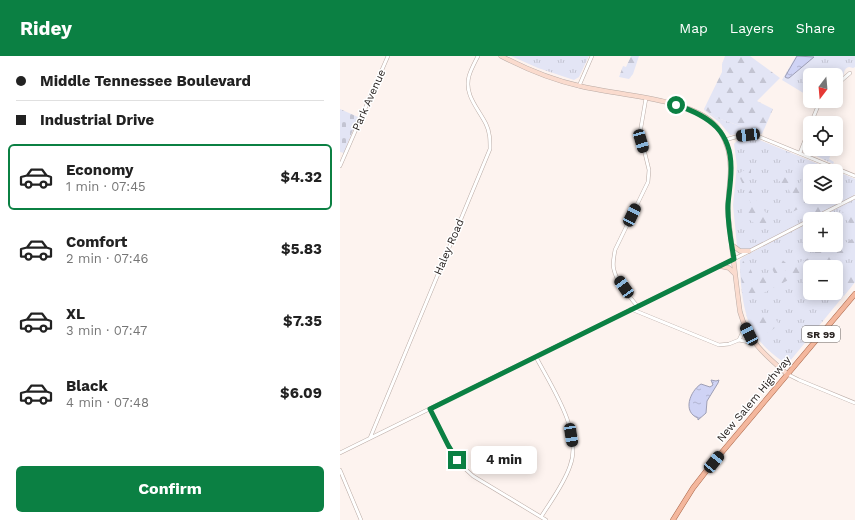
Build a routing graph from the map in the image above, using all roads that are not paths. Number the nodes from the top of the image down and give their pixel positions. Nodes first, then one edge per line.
1 (388, 56) edge
2 (478, 56) edge
3 (501, 56) edge
4 (592, 56) edge
5 (850, 73) dead end
6 (843, 79) edge
7 (579, 86) junction
8 (646, 98) junction
9 (725, 140) junction
10 (803, 145) edge
11 (800, 153) junction
12 (340, 166) edge
13 (855, 176) edge
14 (855, 197) edge
15 (826, 212) edge
16 (803, 224) edge
17 (732, 244) junction
18 (749, 251) junction
19 (734, 259) junction
20 (720, 266) junction
21 (735, 274) junction
22 (855, 294) edge
23 (637, 306) junction
24 (631, 309) junction
25 (745, 327) junction
26 (739, 340) junction
27 (754, 343) junction
28 (536, 357) junction
29 (787, 374) junction
30 (855, 404) edge
31 (430, 409) junction
32 (370, 438) junction
33 (340, 453) edge
34 (340, 470) edge
35 (541, 517) junction
36 (361, 520) edge
37 (546, 520) edge
38 (673, 520) edge

1 - 12 street, Park Avenue
2 - 32 street, Haley Road
3 - 7 main road
4 - 7 street
5 - 6 street
7 - 8 main road
8 - 9 main road
8 - 23 street
9 - 11 street
9 - 17 main road
10 - 11 street
11 - 13 street
14 - 15 street
16 - 18 street
17 - 18 main road
17 - 19 main road
18 - 19 street
19 - 20 street
19 - 21 main road
20 - 21 main road
20 - 23 street
21 - 25 main road
22 - 29 main road, New Salem Highway / SR 99
23 - 24 street
24 - 26 street
24 - 28 street
25 - 26 street
25 - 27 main road
26 - 27 street
27 - 29 main road
28 - 31 street
28 - 35 street
29 - 30 street
29 - 38 main road, New Salem Highway / SR 99
31 - 32 street
31 - 35 street
32 - 33 street
34 - 36 street
35 - 37 street

